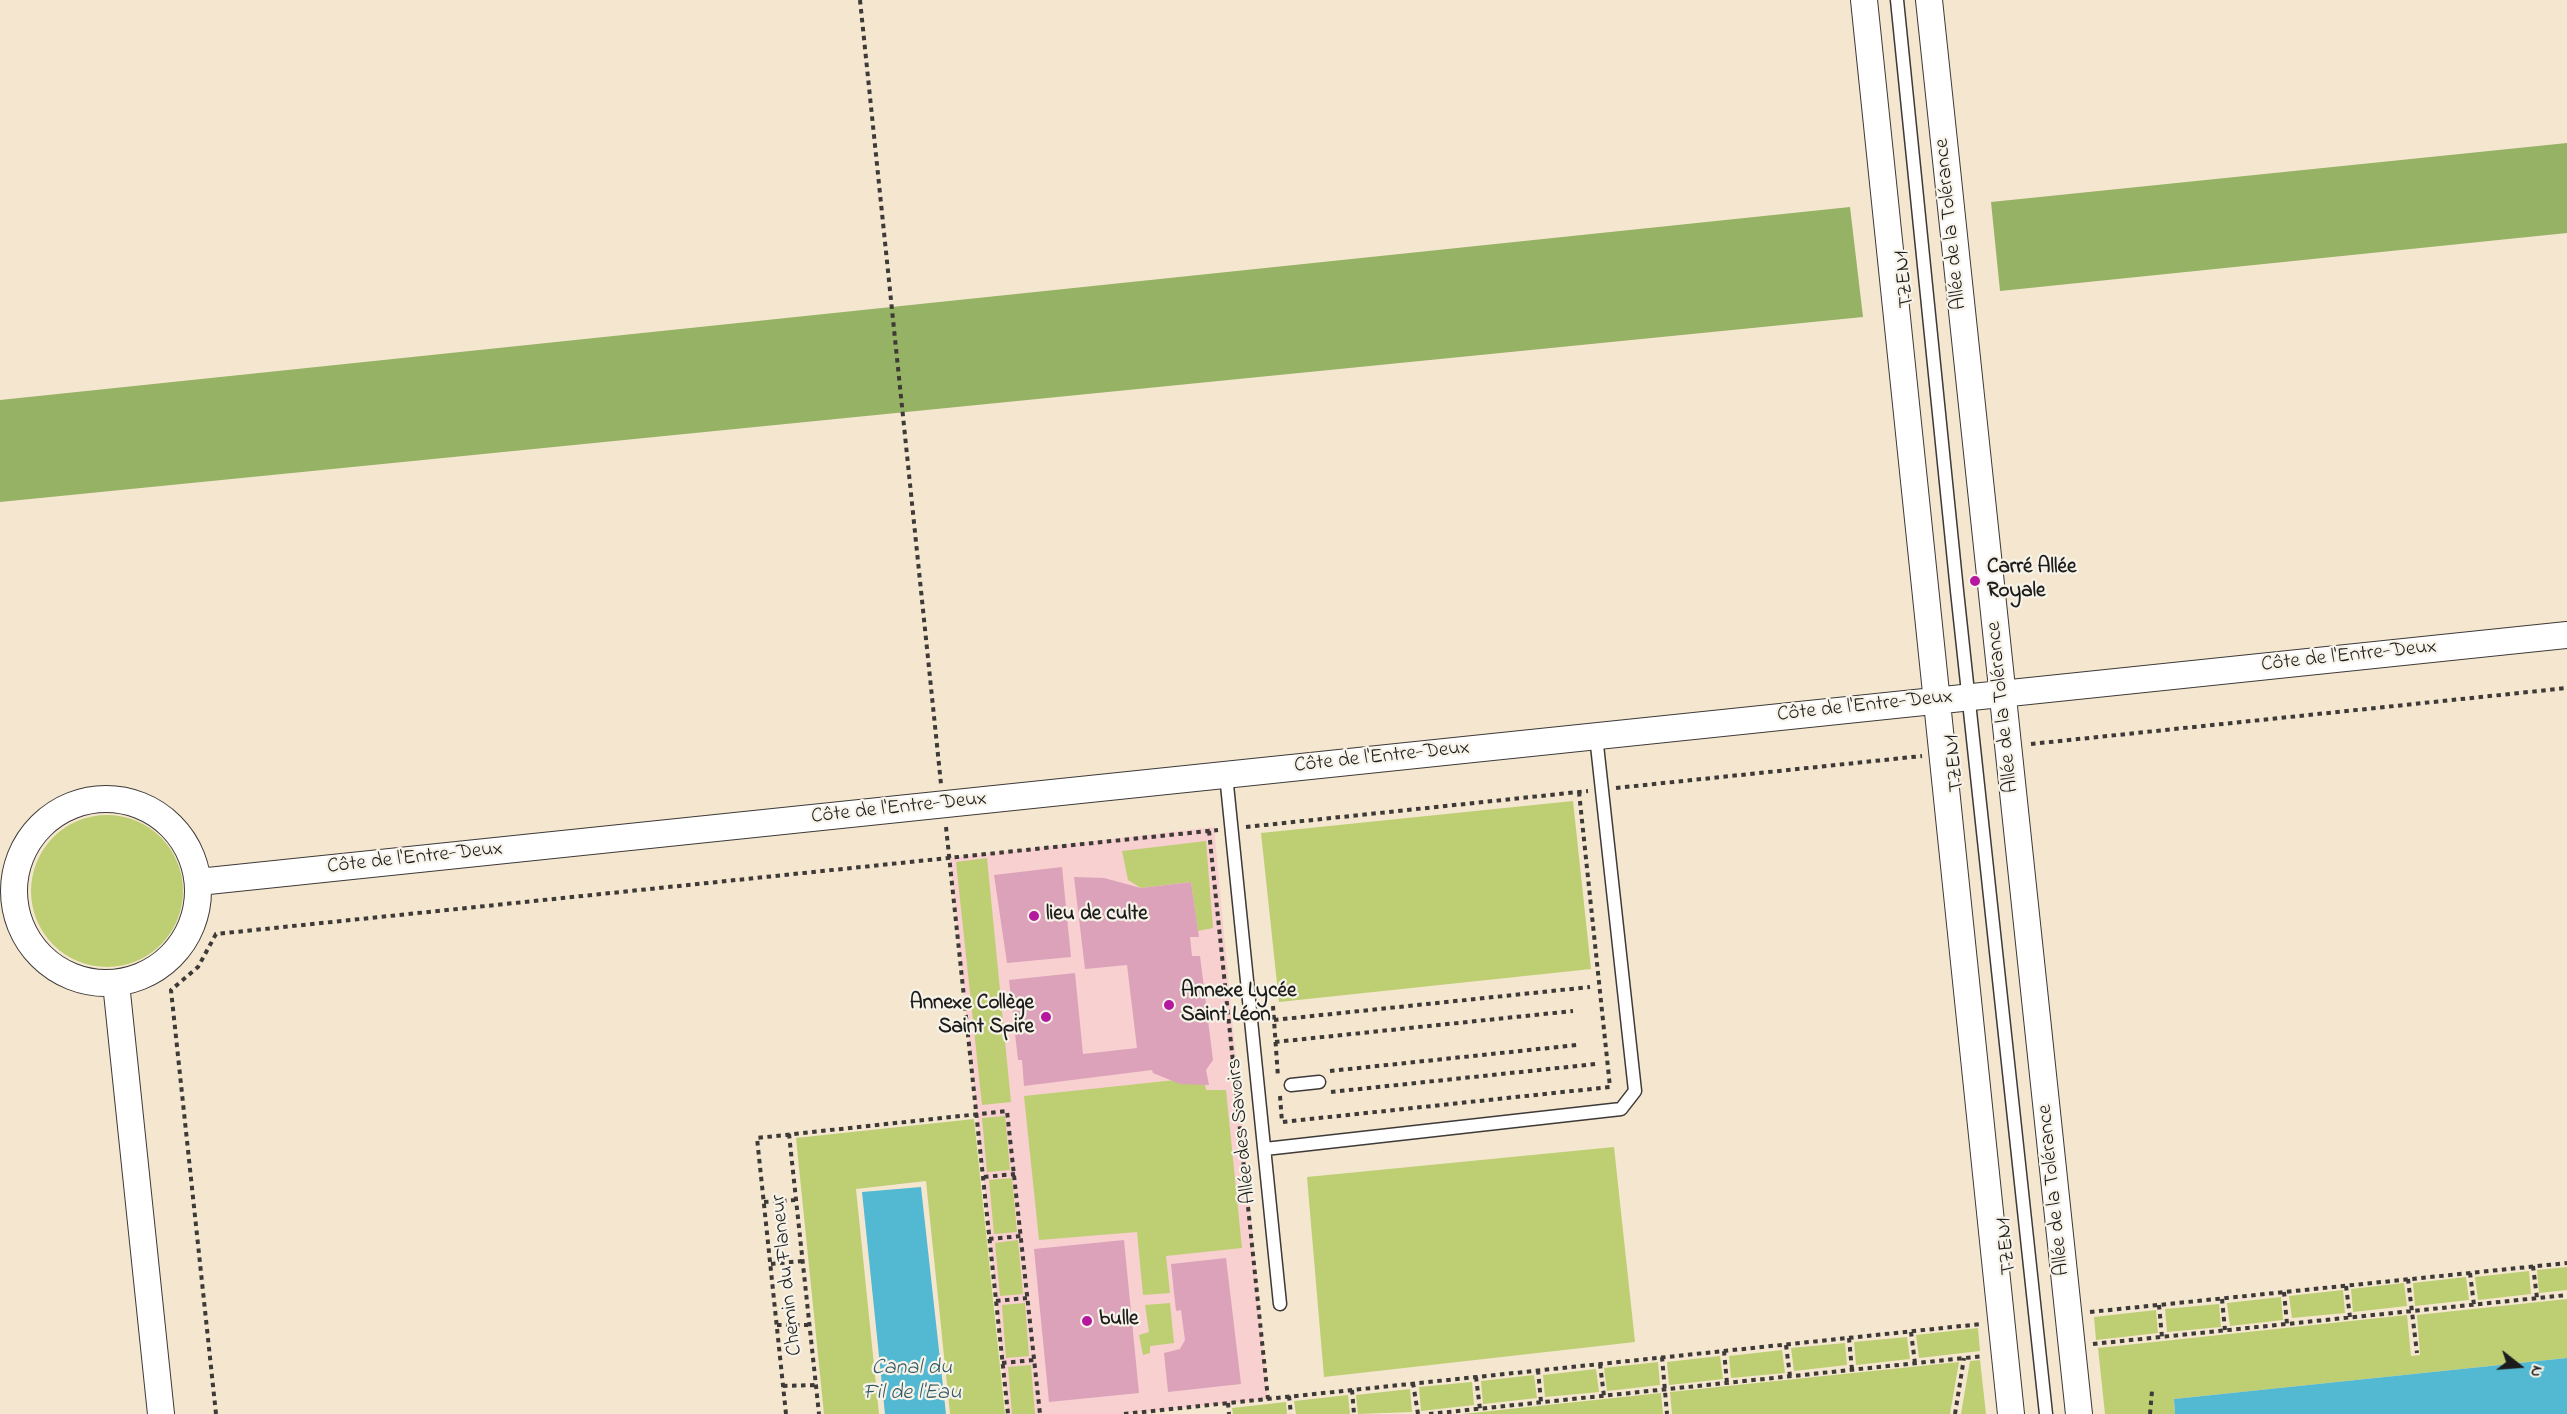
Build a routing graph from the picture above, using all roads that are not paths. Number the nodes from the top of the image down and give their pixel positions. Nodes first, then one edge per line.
1 (1864, 0) edge
2 (1897, 0) edge
3 (1929, 0) edge
4 (2567, 635) edge
5 (2003, 693) junction
6 (1968, 696) junction
7 (1938, 699) junction
8 (1596, 736) junction
9 (1226, 775) junction
10 (197, 878) junction
11 (116, 983) junction
12 (1319, 1083) road end
13 (1289, 1085) road end
14 (1265, 1149) junction
15 (1280, 1305) dead end
16 (161, 1414) edge
17 (2011, 1414) edge
18 (2046, 1414) edge
19 (2079, 1414) edge

1 - 7 street
2 - 6 lane, TZEN1
3 - 5 street, Allée de la Tolérance
4 - 5 street, Côte de l'Entre-Deux
5 - 6 street, Côte de l'Entre-Deux
5 - 19 street, Allée de la Tolérance
6 - 7 street, Côte de l'Entre-Deux
6 - 18 lane, TZEN1
7 - 8 street, Côte de l'Entre-Deux
7 - 17 street
8 - 9 street, Côte de l'Entre-Deux
8 - 14 lane
9 - 10 street, Côte de l'Entre-Deux
9 - 14 lane, Allée des Savoirs
10 - 11 street
10 - 11 street
11 - 16 street
12 - 13 lane
14 - 15 lane, Allée des Savoirs

